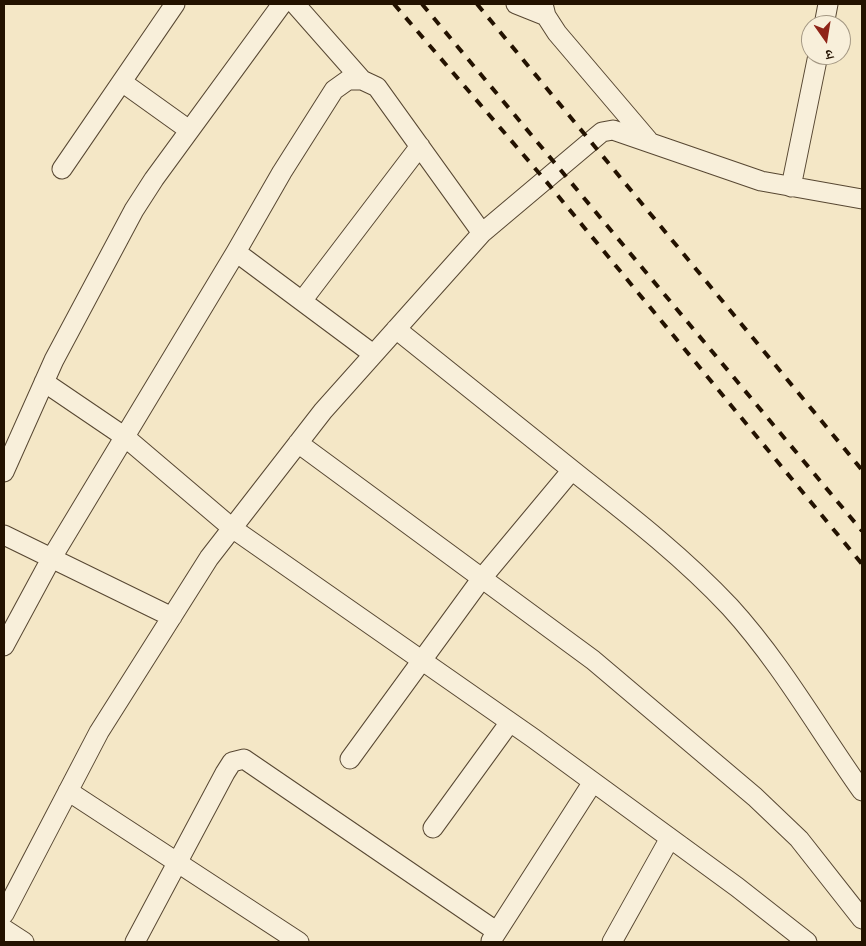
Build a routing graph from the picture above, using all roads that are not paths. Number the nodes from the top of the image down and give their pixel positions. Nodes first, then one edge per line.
1 (175, 4) edge
2 (282, 4) edge
3 (296, 4) edge
4 (516, 4) edge
5 (545, 10) edge
6 (816, 65) edge
7 (362, 80) junction
8 (122, 82) junction
9 (189, 130) junction
10 (648, 140) junction
11 (420, 146) junction
12 (62, 170) dead end
13 (791, 186) junction
14 (862, 199) edge
15 (482, 233) junction
16 (236, 252) junction
17 (302, 301) junction
18 (396, 328) junction
19 (373, 354) junction
20 (44, 382) junction
21 (125, 437) junction
22 (298, 443) junction
23 (572, 470) junction
24 (4, 472) edge
25 (232, 528) junction
26 (4, 535) edge
27 (52, 559) junction
28 (482, 578) junction
29 (172, 617) junction
30 (4, 646) edge
31 (421, 660) junction
32 (510, 722) junction
33 (350, 760) dead end
34 (593, 782) junction
35 (862, 790) edge
36 (68, 791) junction
37 (433, 828) dead end
38 (670, 838) junction
39 (179, 862) junction
40 (4, 914) edge
41 (862, 919) edge
42 (4, 928) edge
43 (493, 937) edge
44 (24, 942) edge
45 (135, 942) edge
46 (299, 942) edge
47 (612, 942) edge
48 (807, 942) edge

1 - 8 street
2 - 9 street
3 - 7 street
4 - 5 street
5 - 10 street
6 - 13 street
7 - 11 street
7 - 16 street
8 - 9 street
8 - 12 street
9 - 20 street
10 - 13 street
10 - 15 street
11 - 15 street
11 - 17 street
13 - 14 street
15 - 18 street
16 - 17 street
16 - 21 street
17 - 19 street
18 - 19 street
18 - 23 street
19 - 22 street
20 - 21 street
20 - 24 street
21 - 25 street
21 - 27 street
22 - 25 street
22 - 28 street
23 - 28 street
23 - 35 street
25 - 29 street
25 - 31 street
26 - 27 street
27 - 29 street
27 - 30 street
28 - 31 street
28 - 41 street
29 - 36 street
31 - 32 street
31 - 33 street
32 - 34 street
32 - 37 street
34 - 38 street
34 - 43 street
36 - 39 street
36 - 40 street
38 - 47 street
38 - 48 street
39 - 43 street
39 - 45 street
39 - 46 street
42 - 44 street

